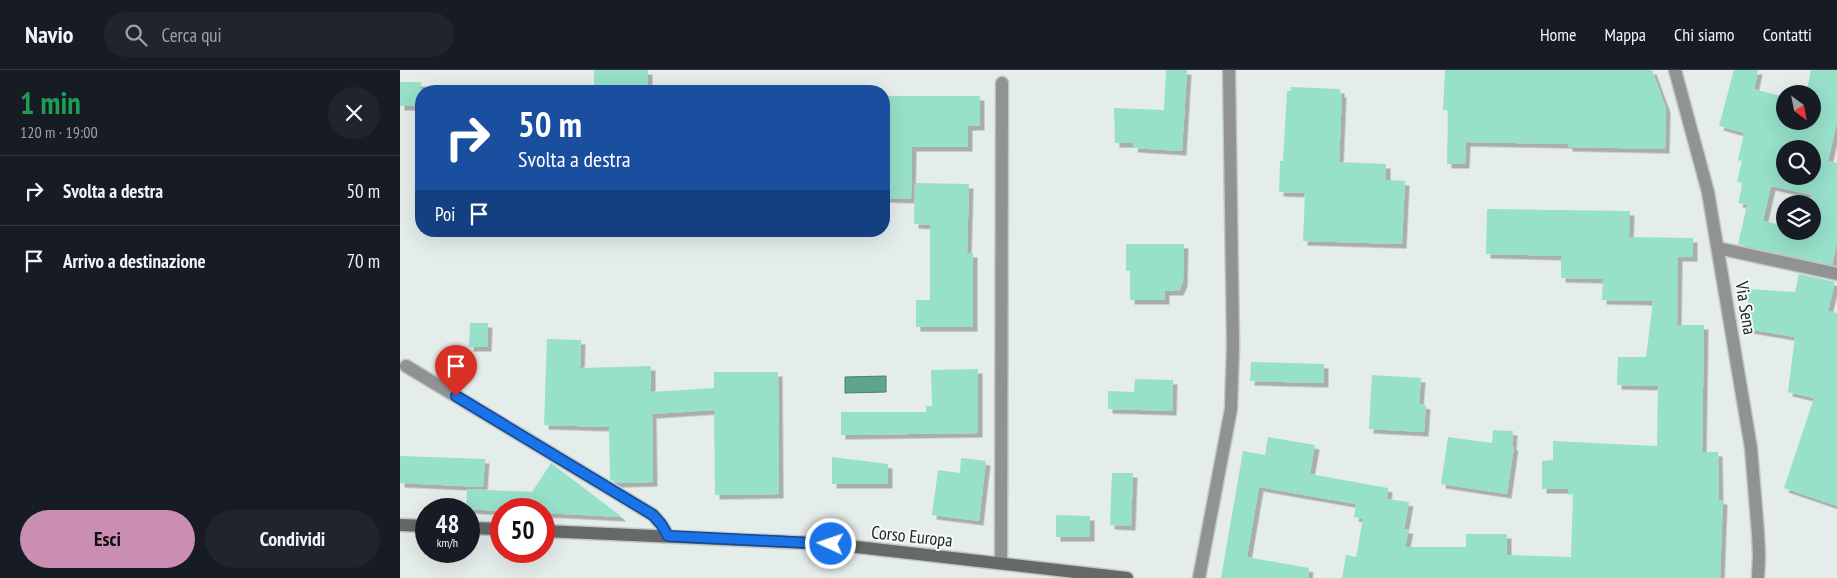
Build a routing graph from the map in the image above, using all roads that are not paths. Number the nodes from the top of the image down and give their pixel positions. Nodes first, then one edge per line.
1 (1229, 70) edge
2 (1677, 70) edge
3 (1002, 83) dead end
4 (1718, 248) junction
5 (1837, 274) edge
6 (406, 366) dead end
7 (400, 525) edge
8 (415, 526) edge
9 (555, 531) edge
10 (668, 536) junction
11 (1759, 556) junction
12 (1000, 563) junction
13 (1126, 578) edge
14 (1200, 578) edge
15 (1758, 578) edge
16 (1766, 578) edge

1 - 14 street
2 - 4 street, Via Sena
3 - 12 street
4 - 5 street
4 - 11 street, Via Sena
6 - 10 street
7 - 8 main road
9 - 10 main road, Corso Europa
10 - 12 main road, Corso Europa
11 - 15 street
11 - 16 street
12 - 13 main road, Corso Europa

